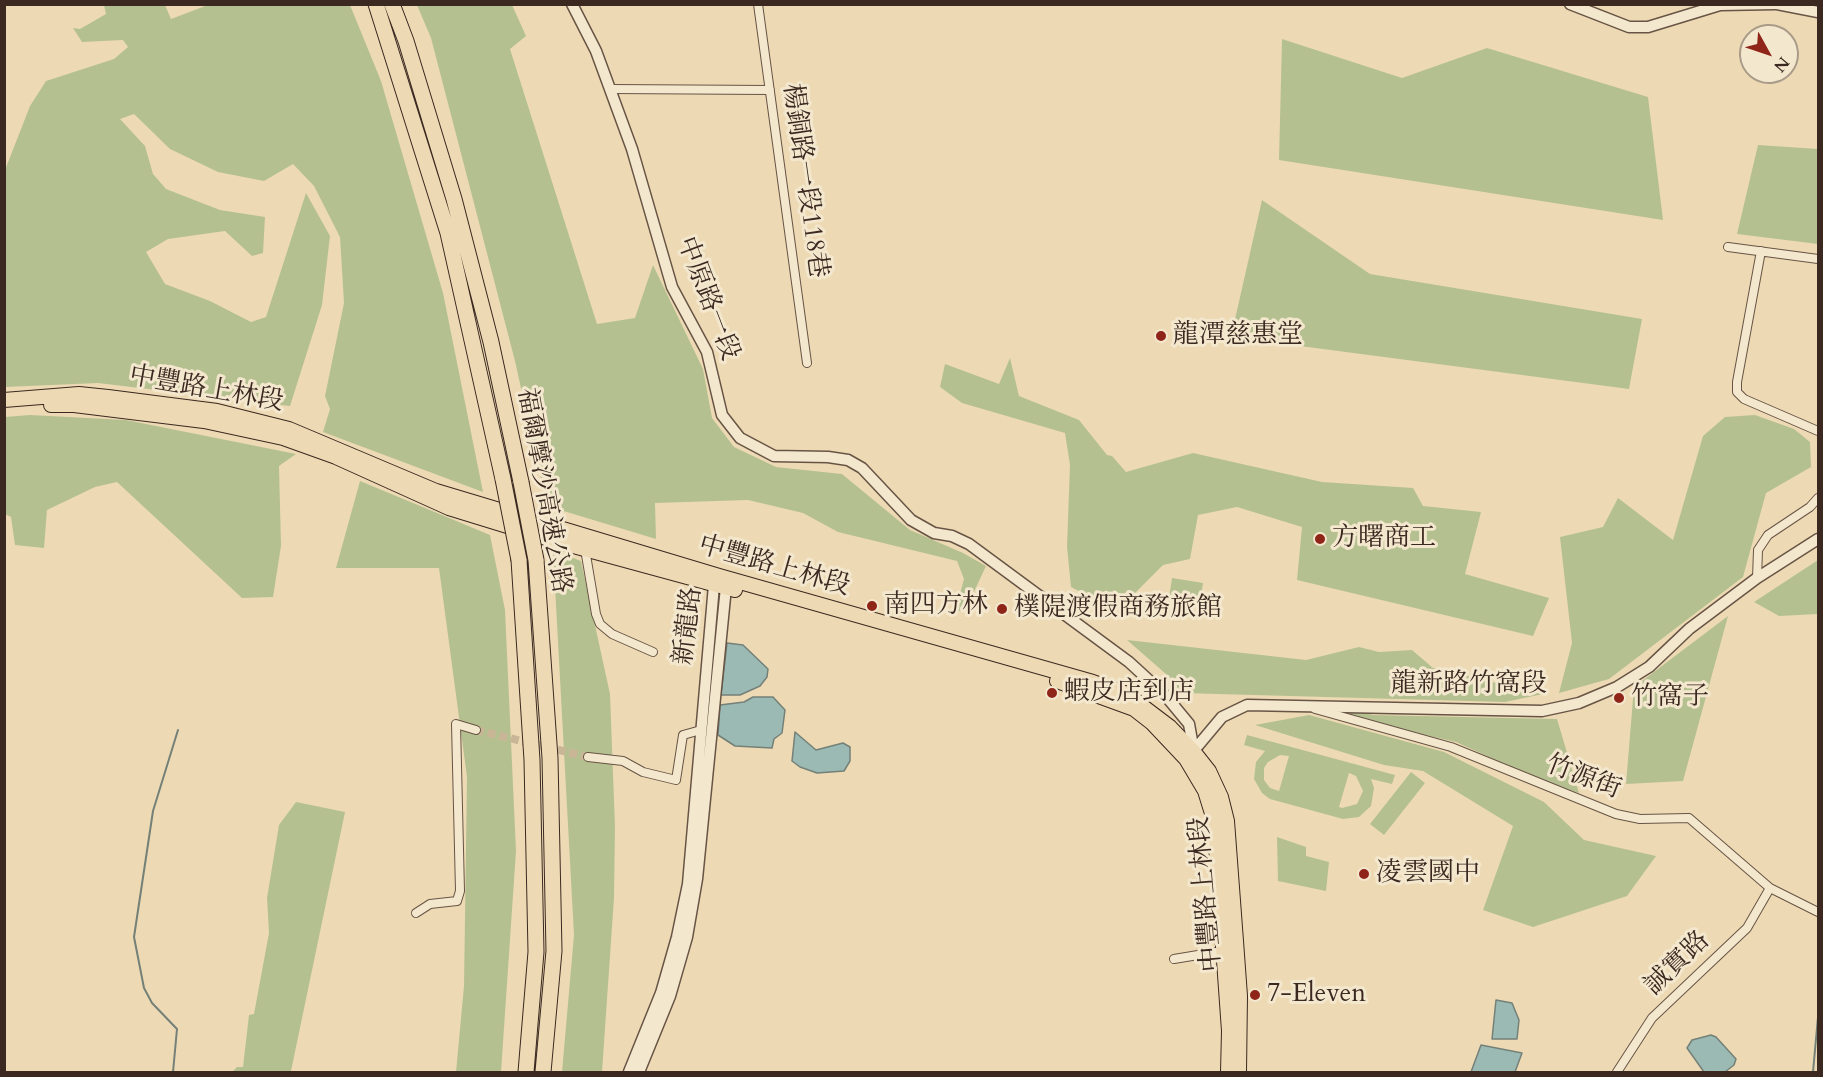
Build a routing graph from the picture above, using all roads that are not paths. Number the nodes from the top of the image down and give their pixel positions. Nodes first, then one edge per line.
1 (376, 4) edge
2 (392, 4) edge
3 (572, 4) edge
4 (758, 4) edge
5 (1570, 4) edge
6 (1776, 4) edge
7 (1818, 12) edge
8 (610, 89) junction
9 (770, 90) junction
10 (1728, 247) dead end
11 (1761, 251) junction
12 (1818, 259) edge
13 (807, 363) dead end
14 (4, 400) edge
15 (4, 407) edge
16 (1818, 431) edge
17 (1818, 498) edge
18 (1818, 539) edge
19 (585, 549) junction
20 (1757, 578) junction
21 (720, 583) junction
22 (653, 652) dead end
23 (1311, 708) junction
24 (476, 730) tunnel mouth
25 (701, 730) junction
26 (1190, 755) junction
27 (588, 757) tunnel mouth
28 (1770, 888) junction
29 (1818, 912) edge
30 (416, 913) dead end
31 (1222, 951) junction
32 (1174, 959) dead end
33 (526, 1072) edge
34 (543, 1072) edge
35 (629, 1072) edge
36 (639, 1072) edge
37 (1228, 1072) edge
38 (1239, 1072) edge
39 (1617, 1072) edge

1 - 33 highway, 福爾摩沙高速公路, bridge
2 - 34 highway, 福爾摩沙高速公路, bridge
3 - 8 street, 中原路一段
4 - 9 street, 楊銅路一段118巷
5 - 6 street
6 - 7 street
8 - 9 street
8 - 26 street, 中原路一段
9 - 13 street, 楊銅路一段118巷
10 - 11 street
11 - 12 street
11 - 16 street
14 - 21 main road, 中豐路上林段
15 - 19 main road, 中豐路上林段
17 - 20 street
18 - 20 street, 龍新路竹窩段
19 - 21 main road, 中豐路上林段
19 - 22 street
20 - 23 street, 龍新路竹窩段
21 - 25 street, 新龍路
21 - 26 main road, 中豐路上林段
21 - 36 street, 新龍路
23 - 26 street, 龍新路竹窩段
23 - 28 street, 竹源街
24 - 30 street
25 - 27 street
25 - 35 street, 新龍路
26 - 31 main road, 中豐路上林段
26 - 38 main road, 中豐路上林段
28 - 29 street, 竹源街
28 - 39 street, 誠實路
31 - 32 street
31 - 37 main road, 中豐路上林段

